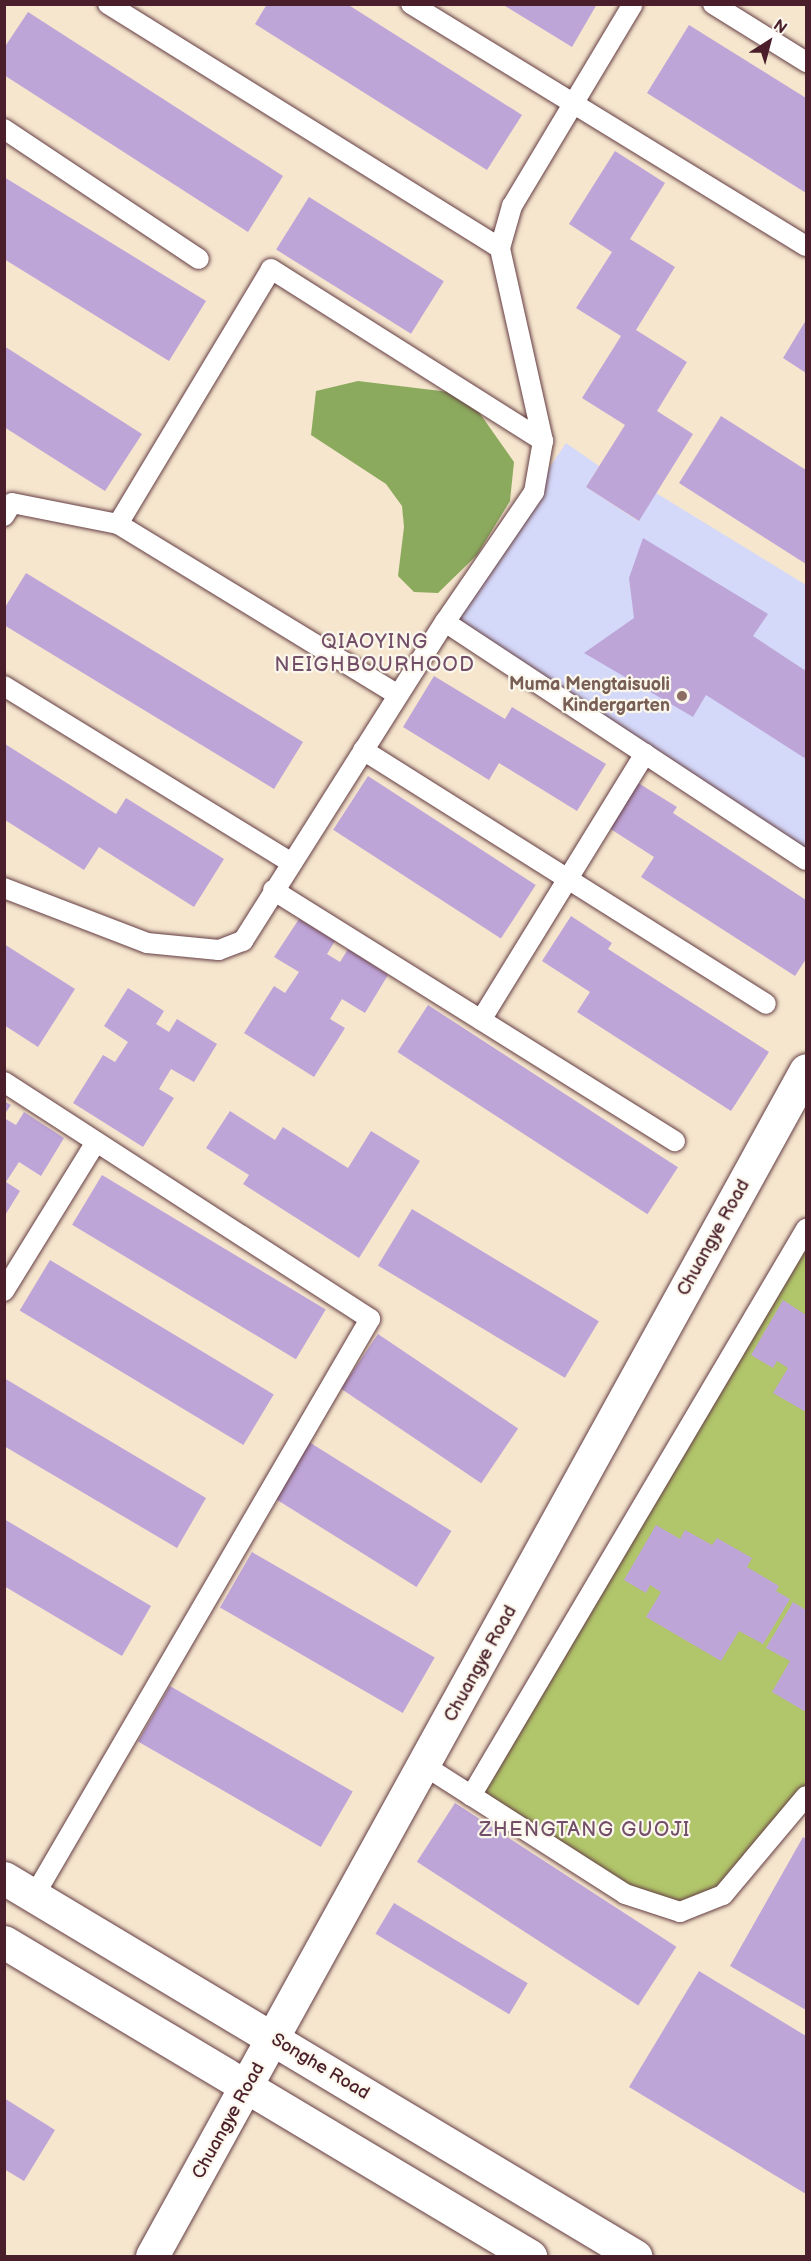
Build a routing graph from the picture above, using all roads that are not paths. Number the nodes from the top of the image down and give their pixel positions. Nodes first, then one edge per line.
1 (108, 4) edge
2 (411, 4) edge
3 (633, 4) edge
4 (713, 4) edge
5 (807, 62) edge
6 (575, 107) junction
7 (4, 129) edge
8 (807, 246) edge
9 (500, 248) junction
10 (200, 259) dead end
11 (543, 441) junction
12 (4, 516) edge
13 (118, 524) junction
14 (445, 622) junction
15 (4, 686) edge
16 (398, 695) junction
17 (363, 750) junction
18 (645, 753) junction
19 (807, 860) edge
20 (290, 862) junction
21 (568, 878) junction
22 (4, 888) edge
23 (273, 890) junction
24 (766, 1004) dead end
25 (481, 1020) junction
26 (807, 1070) edge
27 (4, 1082) edge
28 (675, 1141) dead end
29 (96, 1142) junction
30 (807, 1229) edge
31 (4, 1291) edge
32 (425, 1766) junction
33 (471, 1796) junction
34 (807, 1796) edge
35 (4, 1878) edge
36 (34, 1896) junction
37 (4, 1942) edge
38 (274, 2040) junction
39 (248, 2087) junction
40 (152, 2256) edge
41 (530, 2256) edge
42 (635, 2256) edge

1 - 9 lane
2 - 6 lane
3 - 6 lane
4 - 5 lane
6 - 8 lane
6 - 9 lane
7 - 10 lane
9 - 11 lane
11 - 13 lane
11 - 14 lane
12 - 13 lane
13 - 16 lane
14 - 16 lane
14 - 18 lane
15 - 20 lane
16 - 17 lane
17 - 20 lane
17 - 21 lane
18 - 19 lane
18 - 21 lane
20 - 23 lane
21 - 24 lane
21 - 25 lane
22 - 23 lane
23 - 25 lane
25 - 28 lane
26 - 32 street, Chuangye Road
27 - 29 lane
29 - 31 lane
29 - 36 lane
30 - 33 lane
32 - 33 lane
32 - 38 street, Chuangye Road
33 - 34 lane
35 - 36 street, Songhe Road
36 - 38 street, Songhe Road
37 - 39 street
38 - 39 street, Chuangye Road
38 - 42 street, Songhe Road
39 - 40 street, Chuangye Road
39 - 41 street

